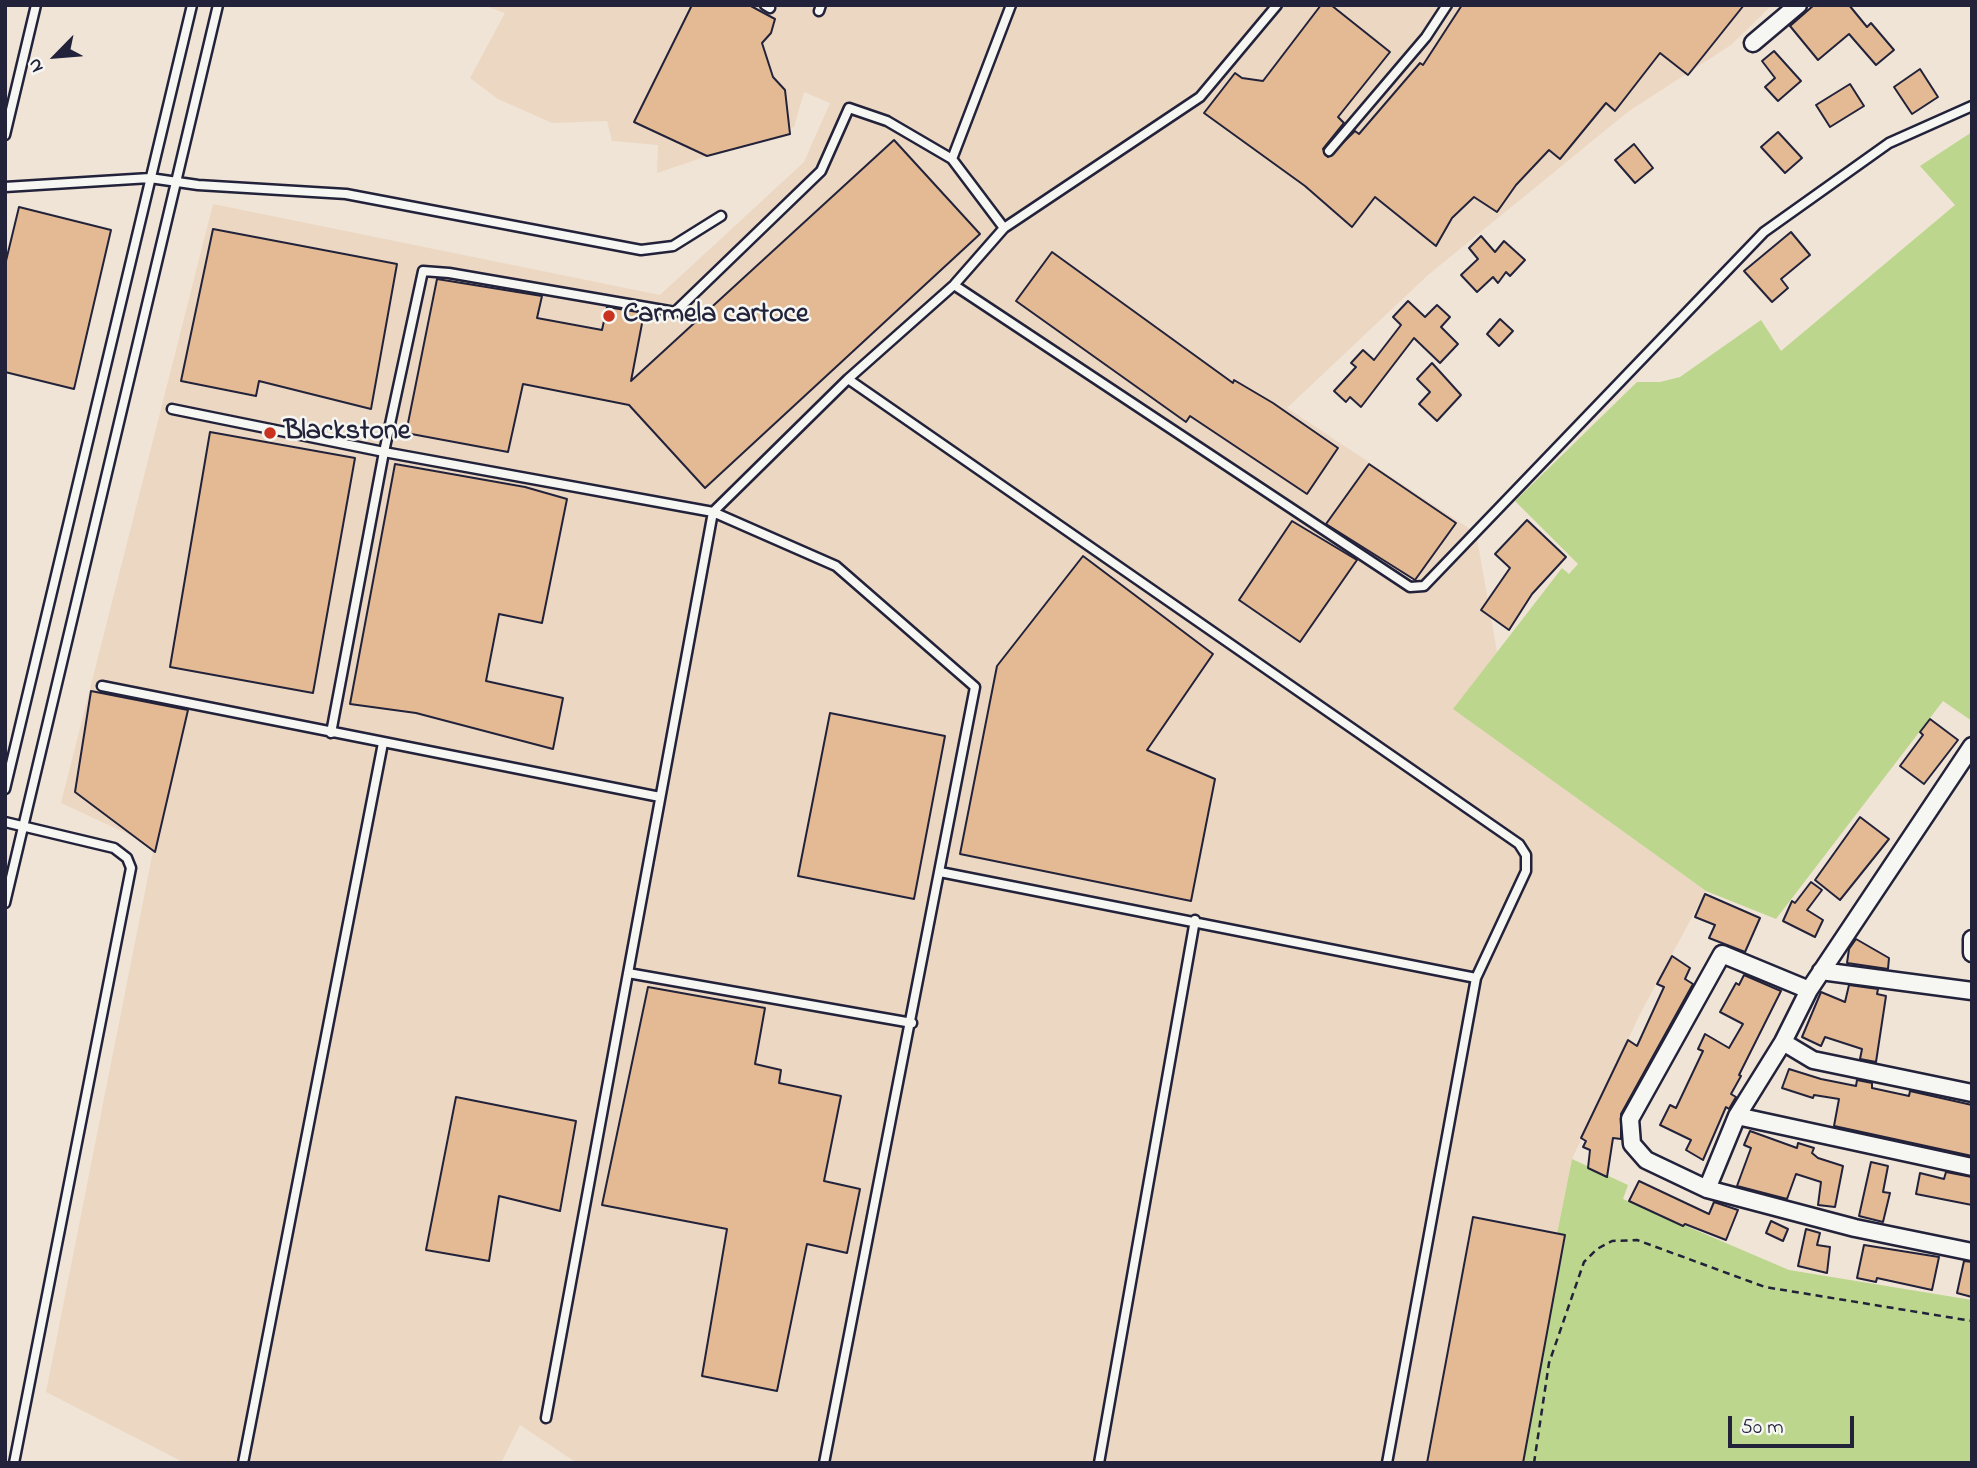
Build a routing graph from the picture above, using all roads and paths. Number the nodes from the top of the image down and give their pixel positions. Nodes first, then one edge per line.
1 (36, 5) edge
2 (192, 5) edge
3 (219, 5) edge
4 (1012, 5) edge
5 (1277, 5) edge
6 (1447, 5) edge
7 (1798, 5) edge
8 (1754, 43) dead end
9 (1972, 107) edge
10 (5, 135) edge
11 (1329, 151) dead end
12 (952, 159) junction
13 (150, 178) junction
14 (176, 182) junction
15 (5, 187) edge
16 (721, 216) dead end
17 (1004, 228) junction
18 (954, 285) junction
19 (848, 379) junction
20 (172, 409) dead end
21 (384, 452) junction
22 (713, 512) junction
23 (102, 686) dead end
24 (331, 733) junction
25 (383, 743) junction
26 (1972, 746) edge
27 (5, 789) edge
28 (660, 797) junction
29 (5, 822) edge
30 (23, 826) junction
31 (940, 872) junction
32 (5, 903) edge
33 (1195, 920) junction
34 (1972, 939) edge
35 (1972, 953) edge
36 (1821, 971) junction
37 (628, 974) junction
38 (1476, 978) junction
39 (1810, 990) junction
40 (1972, 991) edge
41 (912, 1023) junction
42 (1783, 1042) junction
43 (1972, 1094) edge
44 (1737, 1116) junction
45 (1972, 1167) edge
46 (1707, 1189) junction
47 (1972, 1252) edge
48 (1972, 1321) edge
49 (546, 1418) dead end
50 (14, 1463) edge
51 (243, 1463) edge
52 (824, 1463) edge
53 (1099, 1463) edge
54 (1387, 1463) edge
55 (1534, 1463) edge

1 - 10 lane
2 - 13 lane
3 - 14 lane
4 - 12 lane
5 - 17 lane
6 - 11 lane
7 - 8 street
9 - 18 lane
12 - 17 lane
12 - 21 lane
13 - 14 lane
13 - 15 lane
13 - 27 lane
14 - 16 lane
14 - 30 lane
17 - 18 lane
18 - 19 lane
19 - 22 lane
19 - 38 lane
20 - 21 lane
21 - 22 lane
21 - 24 lane
22 - 28 lane
22 - 31 lane
23 - 24 lane
24 - 25 lane
25 - 28 lane
25 - 51 lane
26 - 36 street
28 - 37 lane
29 - 30 lane
30 - 32 lane
30 - 50 lane
31 - 33 lane
31 - 41 lane
33 - 38 lane
33 - 53 lane
34 - 35 street
36 - 39 street
36 - 40 street
37 - 41 lane
37 - 49 lane
38 - 54 lane
39 - 42 street
39 - 46 street
41 - 52 lane
42 - 43 street
42 - 44 street
44 - 45 street
44 - 46 street
46 - 47 street
48 - 55 path

